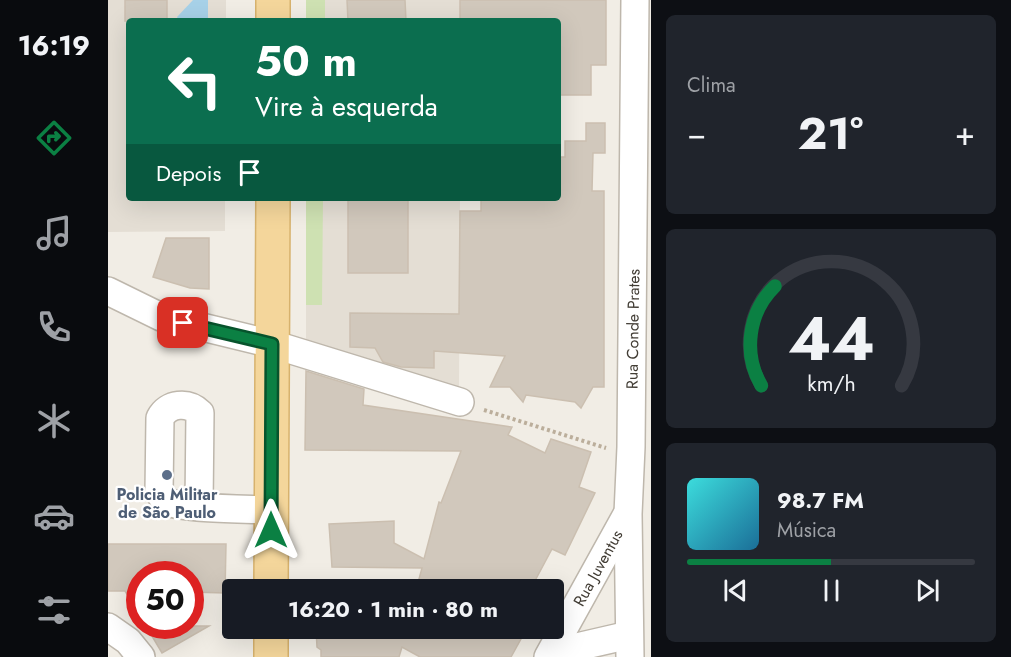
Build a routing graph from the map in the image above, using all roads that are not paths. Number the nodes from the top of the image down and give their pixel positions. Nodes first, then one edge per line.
1 (273, 0) edge
2 (635, 0) edge
3 (273, 18) edge
4 (643, 126) edge
5 (273, 201) edge
6 (108, 291) edge
7 (272, 344) junction
8 (460, 402) road end
9 (641, 446) edge
10 (199, 505) dead end
11 (272, 510) junction
12 (628, 514) junction
13 (271, 579) edge
14 (108, 627) edge
15 (271, 639) edge
16 (630, 646) edge
17 (550, 655) edge
18 (141, 657) edge
19 (271, 657) edge

1 - 3 main road
2 - 4 street, Rua Conde Prates
4 - 9 street, Rua Conde Prates
5 - 7 main road
6 - 7 street
7 - 8 street
7 - 11 main road
9 - 12 street, Rua Conde Prates
10 - 11 street
11 - 13 main road
12 - 16 street, Rua Conde Prates
12 - 17 street, Rua Juventus
14 - 18 street
15 - 19 main road
16 - 17 street, Rua Juventus

